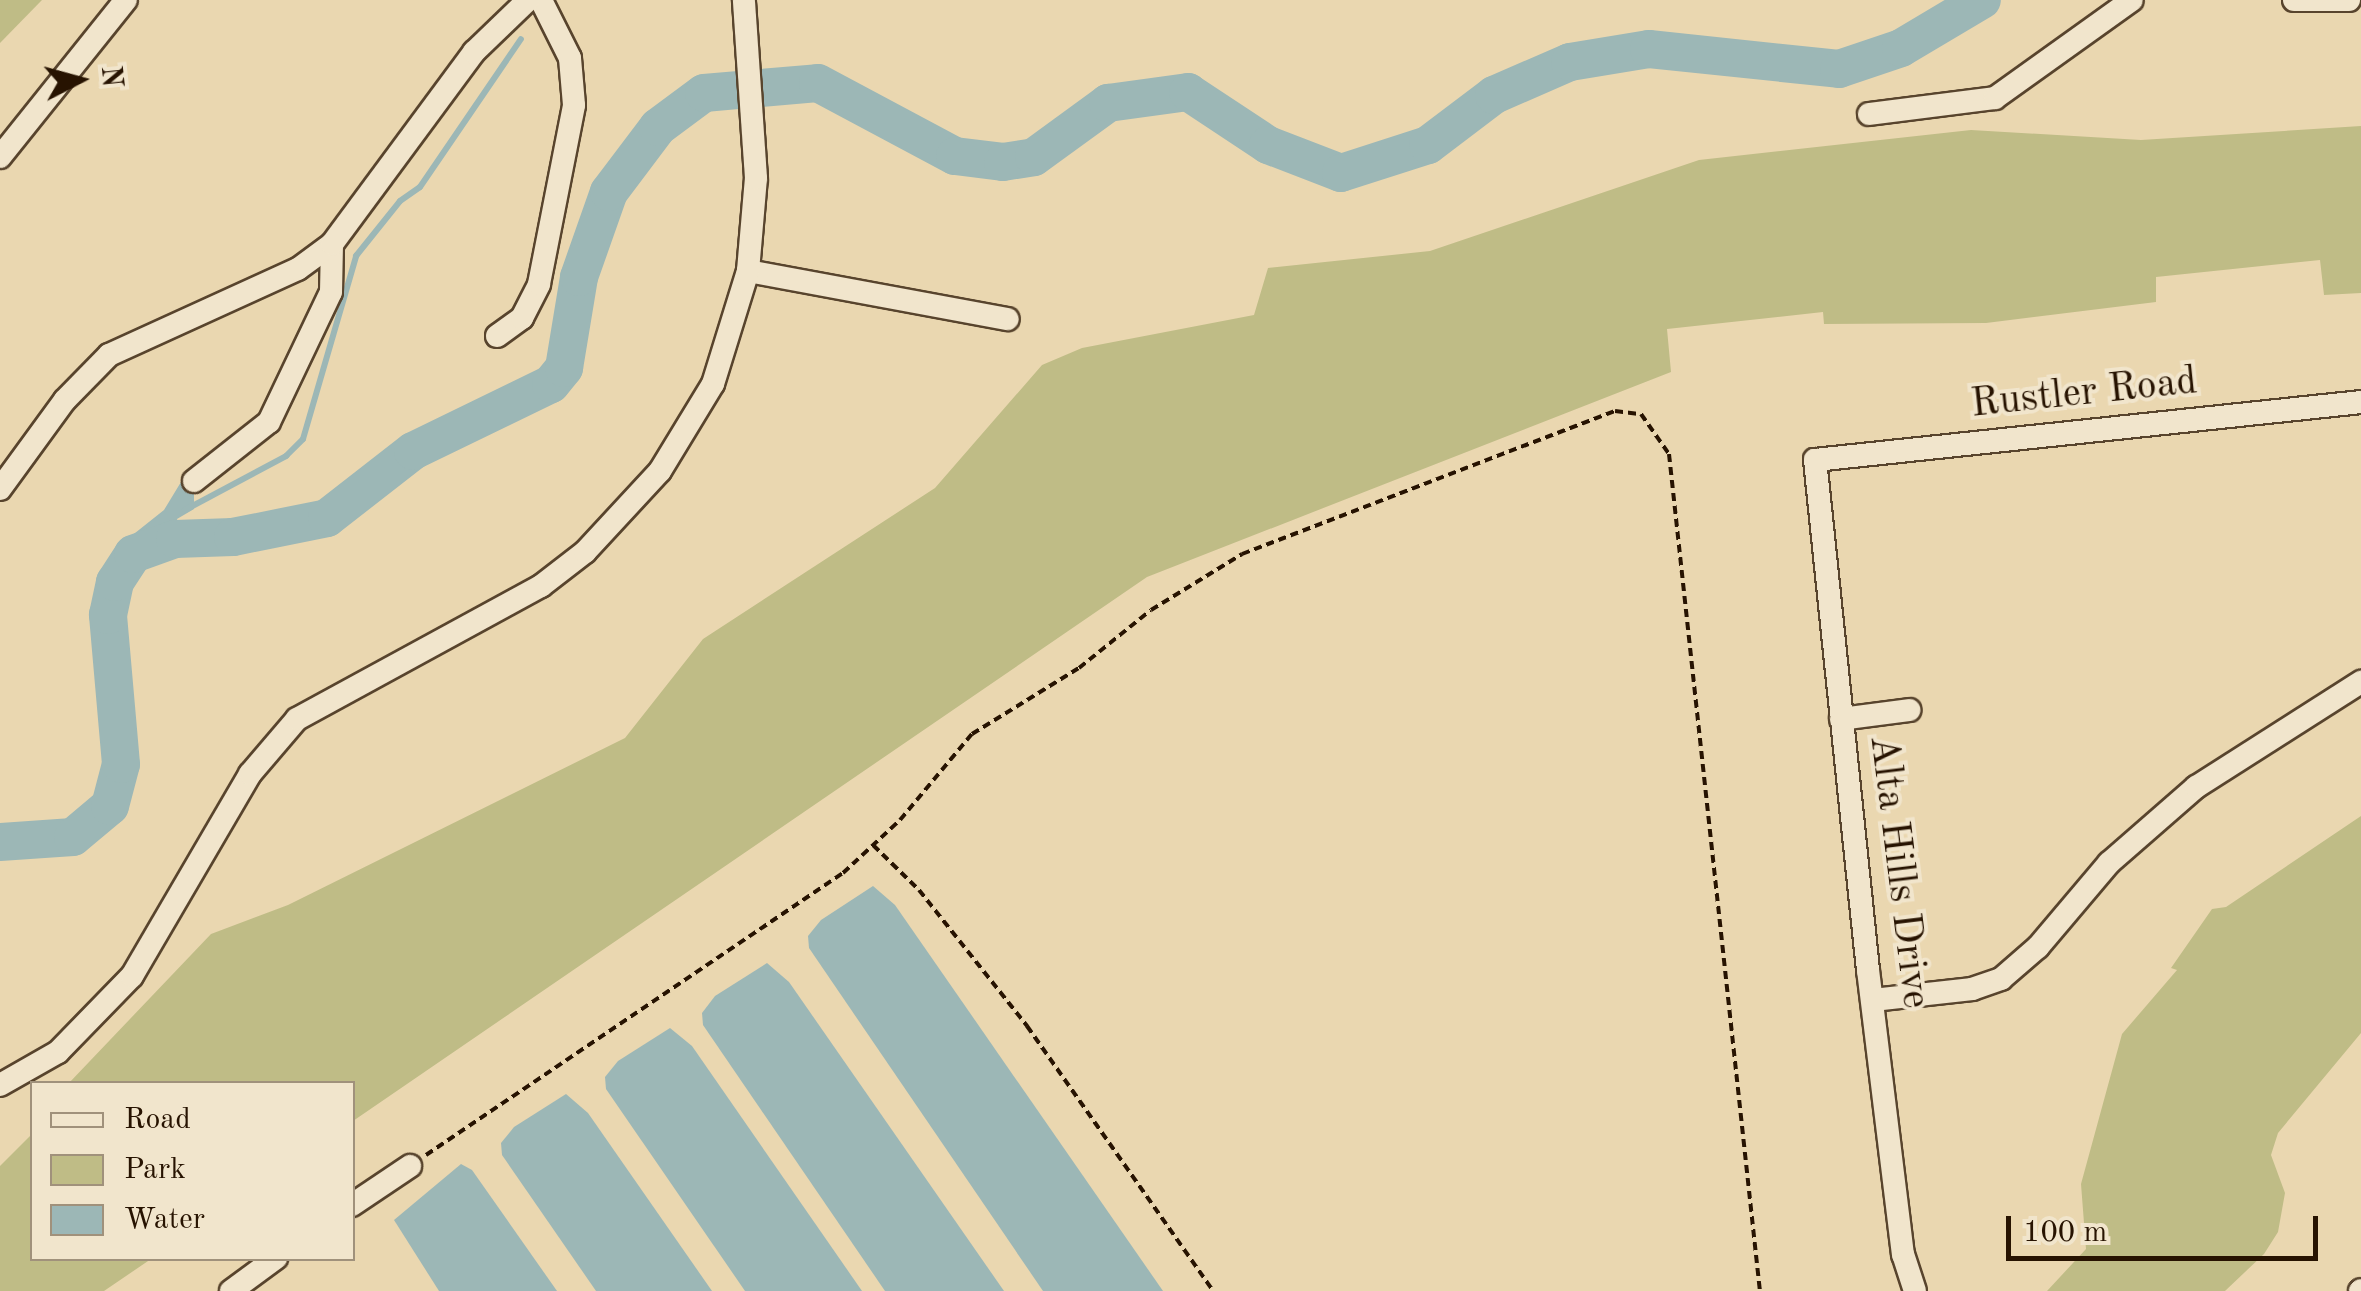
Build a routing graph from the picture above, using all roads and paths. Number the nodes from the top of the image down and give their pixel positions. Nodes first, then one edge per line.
1 (126, 0) edge
2 (528, 0) edge
3 (541, 0) edge
4 (744, 0) edge
5 (2132, 0) edge
6 (2294, 0) edge
7 (2349, 0) edge
8 (1869, 114) dead end
9 (0, 157) edge
10 (332, 244) junction
11 (748, 270) junction
12 (1008, 319) dead end
13 (497, 336) dead end
14 (2361, 402) edge
15 (1815, 460) joint
16 (194, 480) dead end
17 (0, 490) edge
18 (2361, 682) edge
19 (1909, 710) dead end
20 (1841, 718) junction
21 (873, 845) junction
22 (1874, 1000) junction
23 (0, 1086) edge
24 (410, 1166) joint
25 (355, 1204) edge
26 (272, 1261) edge
27 (231, 1291) edge
28 (1213, 1291) edge
29 (1760, 1291) edge
30 (1916, 1291) edge

1 - 9 street
2 - 10 street
3 - 13 street
4 - 11 street
5 - 8 street
6 - 7 street
10 - 16 street
10 - 17 street
11 - 12 street
11 - 23 street
14 - 15 street, Rustler Road
15 - 20 street, Alta Hills Drive
18 - 22 street
19 - 20 street
20 - 22 street, Alta Hills Drive
21 - 24 path
21 - 28 path
21 - 29 path
22 - 30 street, Alta Hills Drive
24 - 25 street
26 - 27 street

